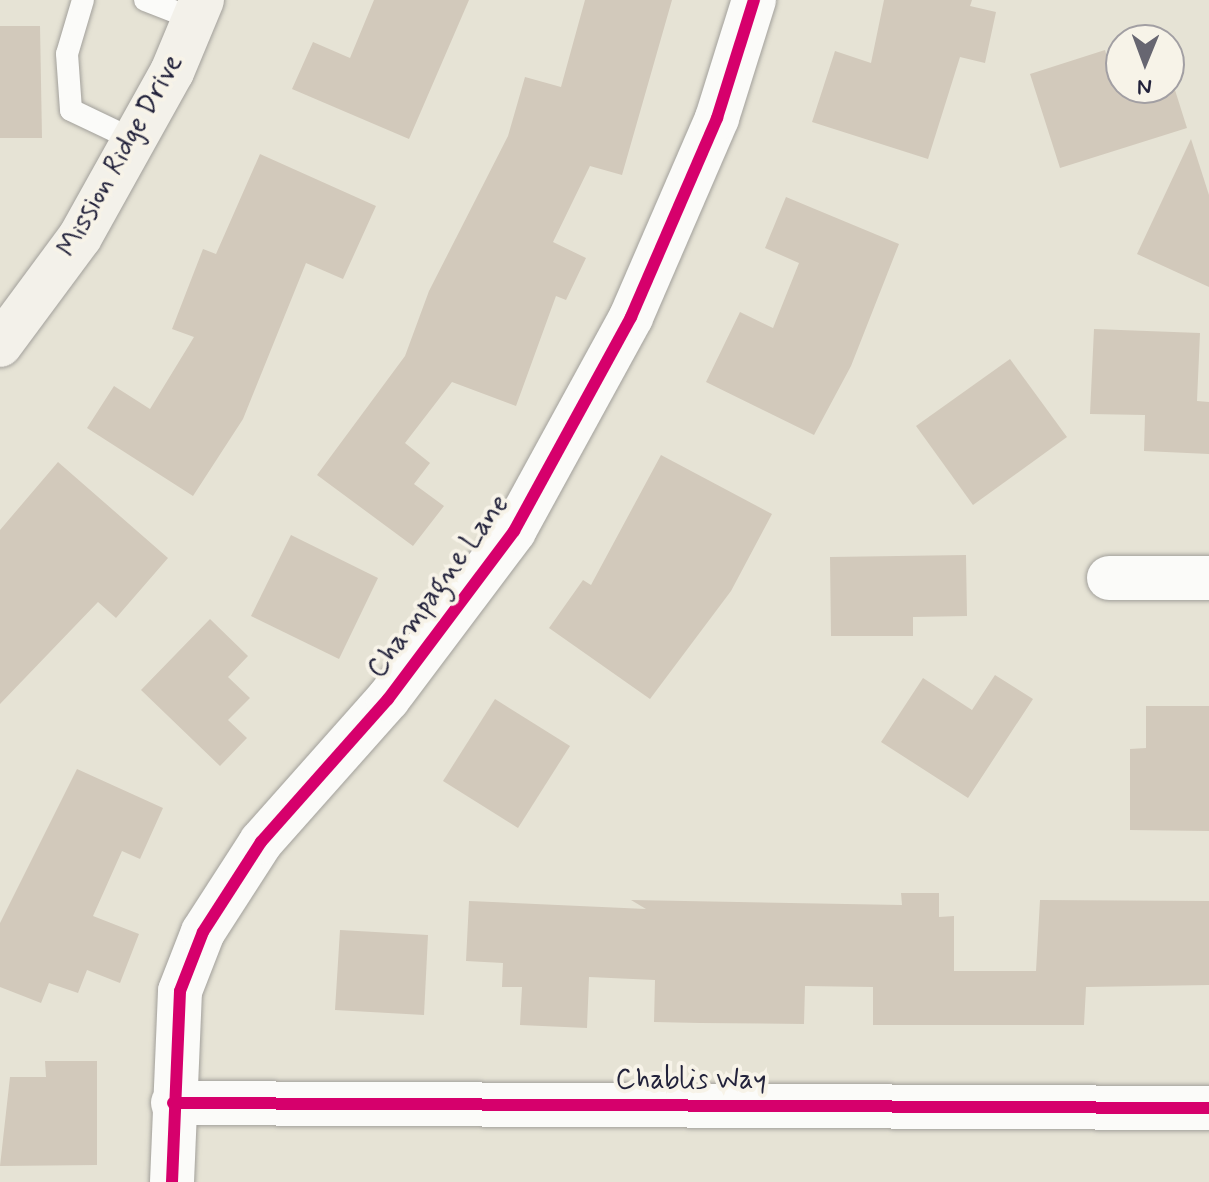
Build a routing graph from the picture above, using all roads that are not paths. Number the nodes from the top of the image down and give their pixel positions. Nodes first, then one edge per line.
1 (83, 0) edge
2 (145, 0) edge
3 (754, 0) edge
4 (198, 9) edge
5 (134, 140) junction
6 (0, 345) edge
7 (1109, 578) dead end
8 (1209, 578) edge
9 (173, 1103) junction
10 (1209, 1108) edge
11 (172, 1182) edge

1 - 5 lane
2 - 4 lane
3 - 9 street, Champagne Lane
4 - 5 street, Mission Ridge Drive
5 - 6 street, Mission Ridge Drive
7 - 8 street
9 - 10 street, Chablis Way
9 - 11 street, Champagne Lane

